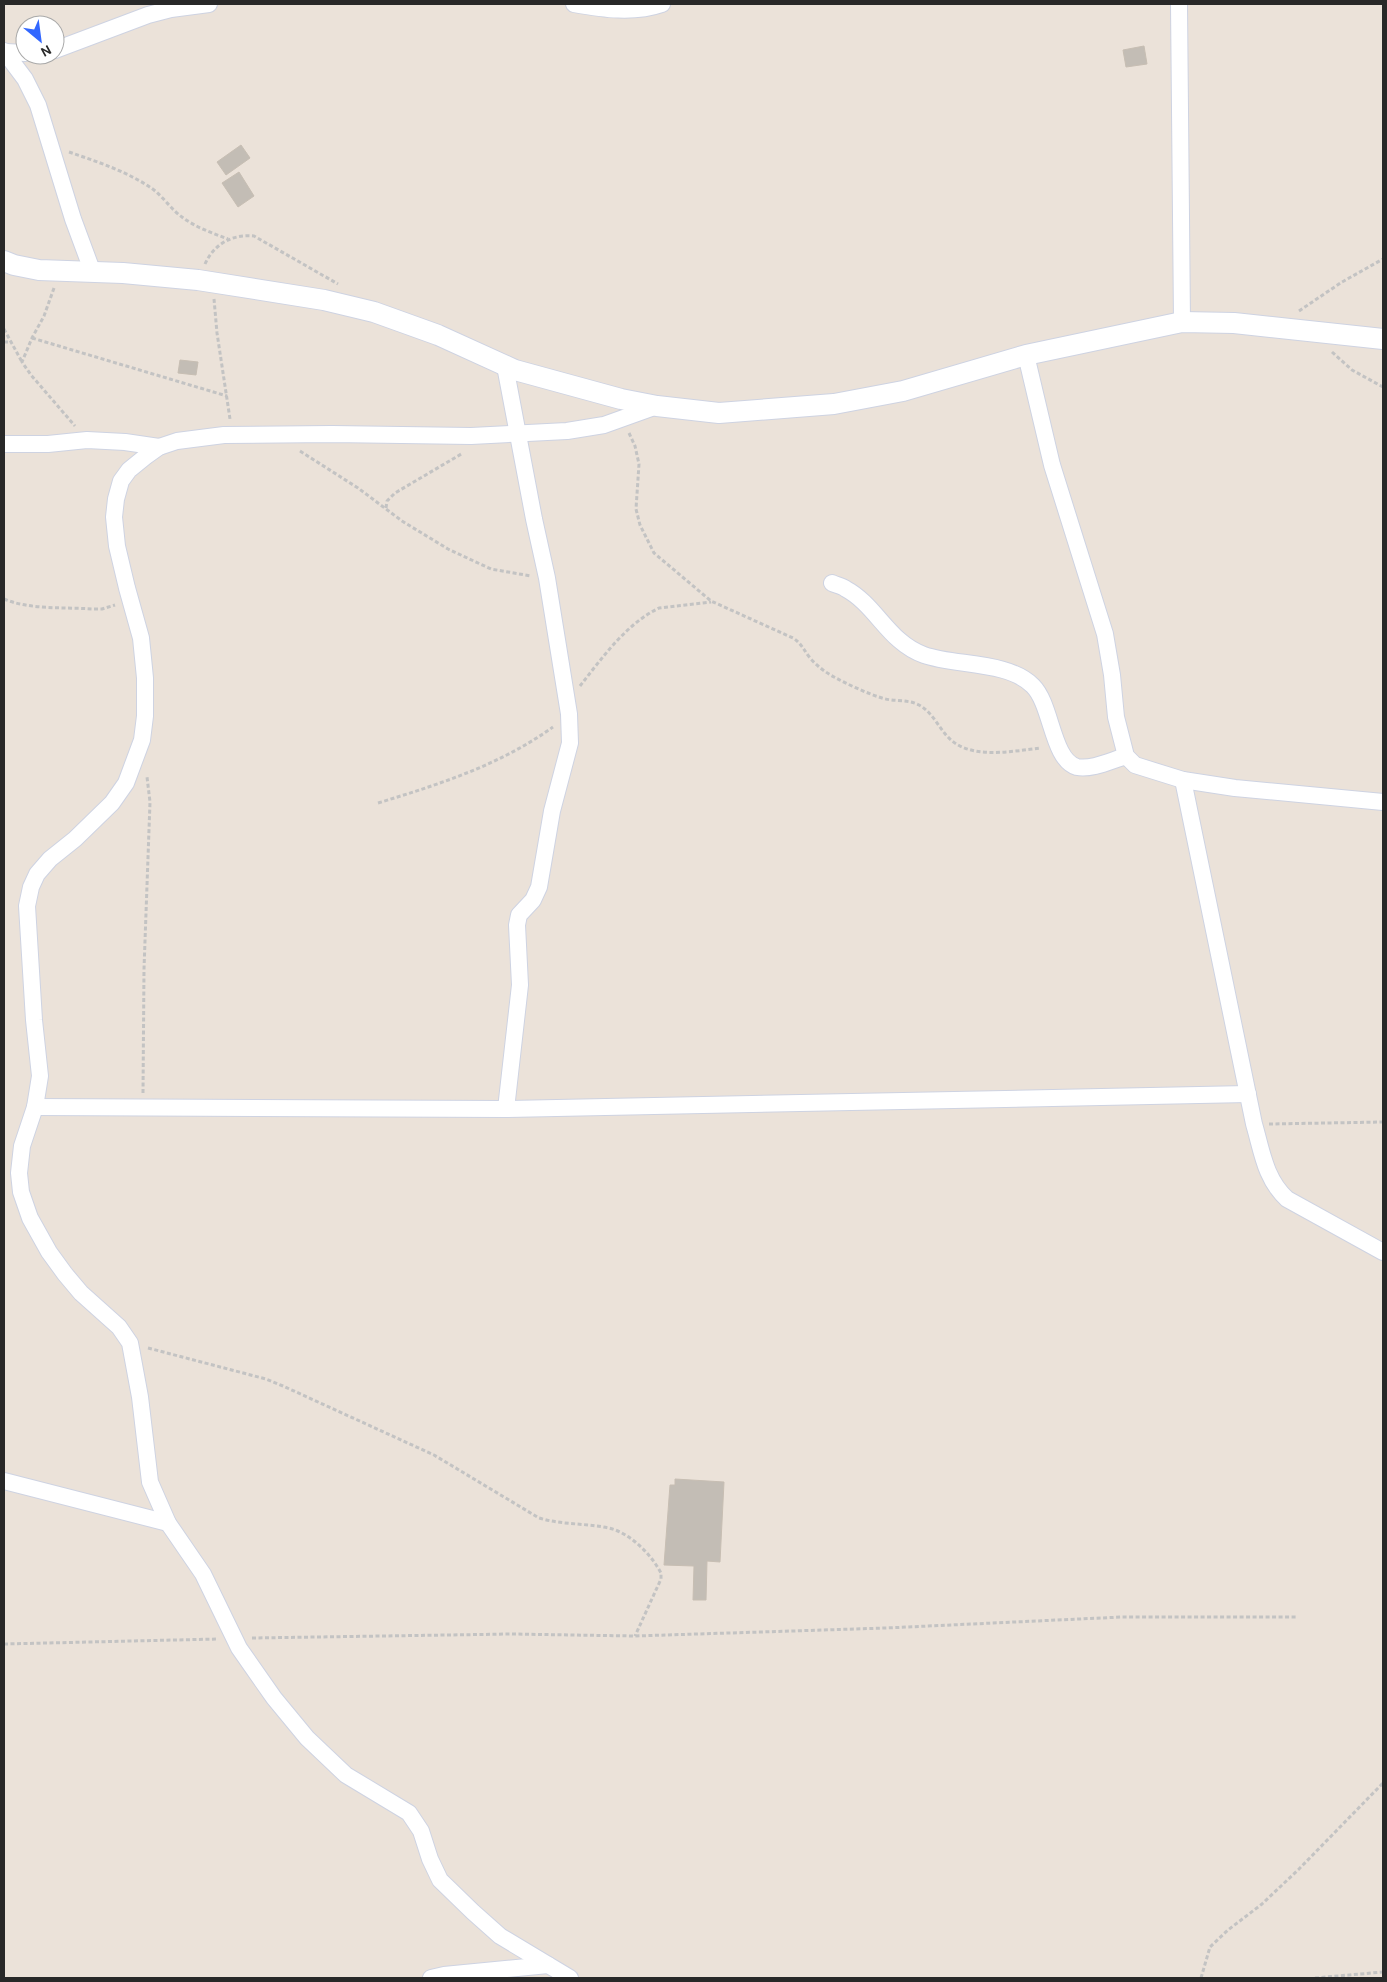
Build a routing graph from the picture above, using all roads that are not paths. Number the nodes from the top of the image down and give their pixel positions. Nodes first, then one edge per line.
1 (209, 4) edge
2 (574, 4) edge
3 (662, 4) edge
4 (1179, 4) edge
5 (65, 46) edge
6 (5, 52) edge
7 (4, 261) edge
8 (93, 272) junction
9 (1182, 322) junction
10 (1383, 339) edge
11 (1026, 355) junction
12 (505, 366) junction
13 (657, 406) junction
14 (517, 434) junction
15 (4, 444) edge
16 (159, 447) junction
17 (832, 584) dead end
18 (1126, 756) junction
19 (1183, 780) junction
20 (1383, 802) edge
21 (1248, 1094) junction
22 (36, 1107) junction
23 (506, 1109) junction
24 (1383, 1252) edge
25 (4, 1481) edge
26 (168, 1524) junction
27 (548, 1965) junction
28 (431, 1978) edge
29 (570, 1978) edge

1 - 5 street
2 - 3 street
4 - 9 street
6 - 8 street
7 - 8 street
8 - 12 street
9 - 10 street
9 - 11 street
11 - 13 street
11 - 18 street
12 - 13 street
12 - 14 street
13 - 14 street
14 - 16 street
14 - 23 street
15 - 16 street
16 - 22 street
17 - 18 street
18 - 19 street
19 - 20 street
19 - 21 street
21 - 23 street
21 - 24 street
22 - 23 street
22 - 26 street
25 - 26 street
26 - 27 street
27 - 28 street
27 - 29 street

